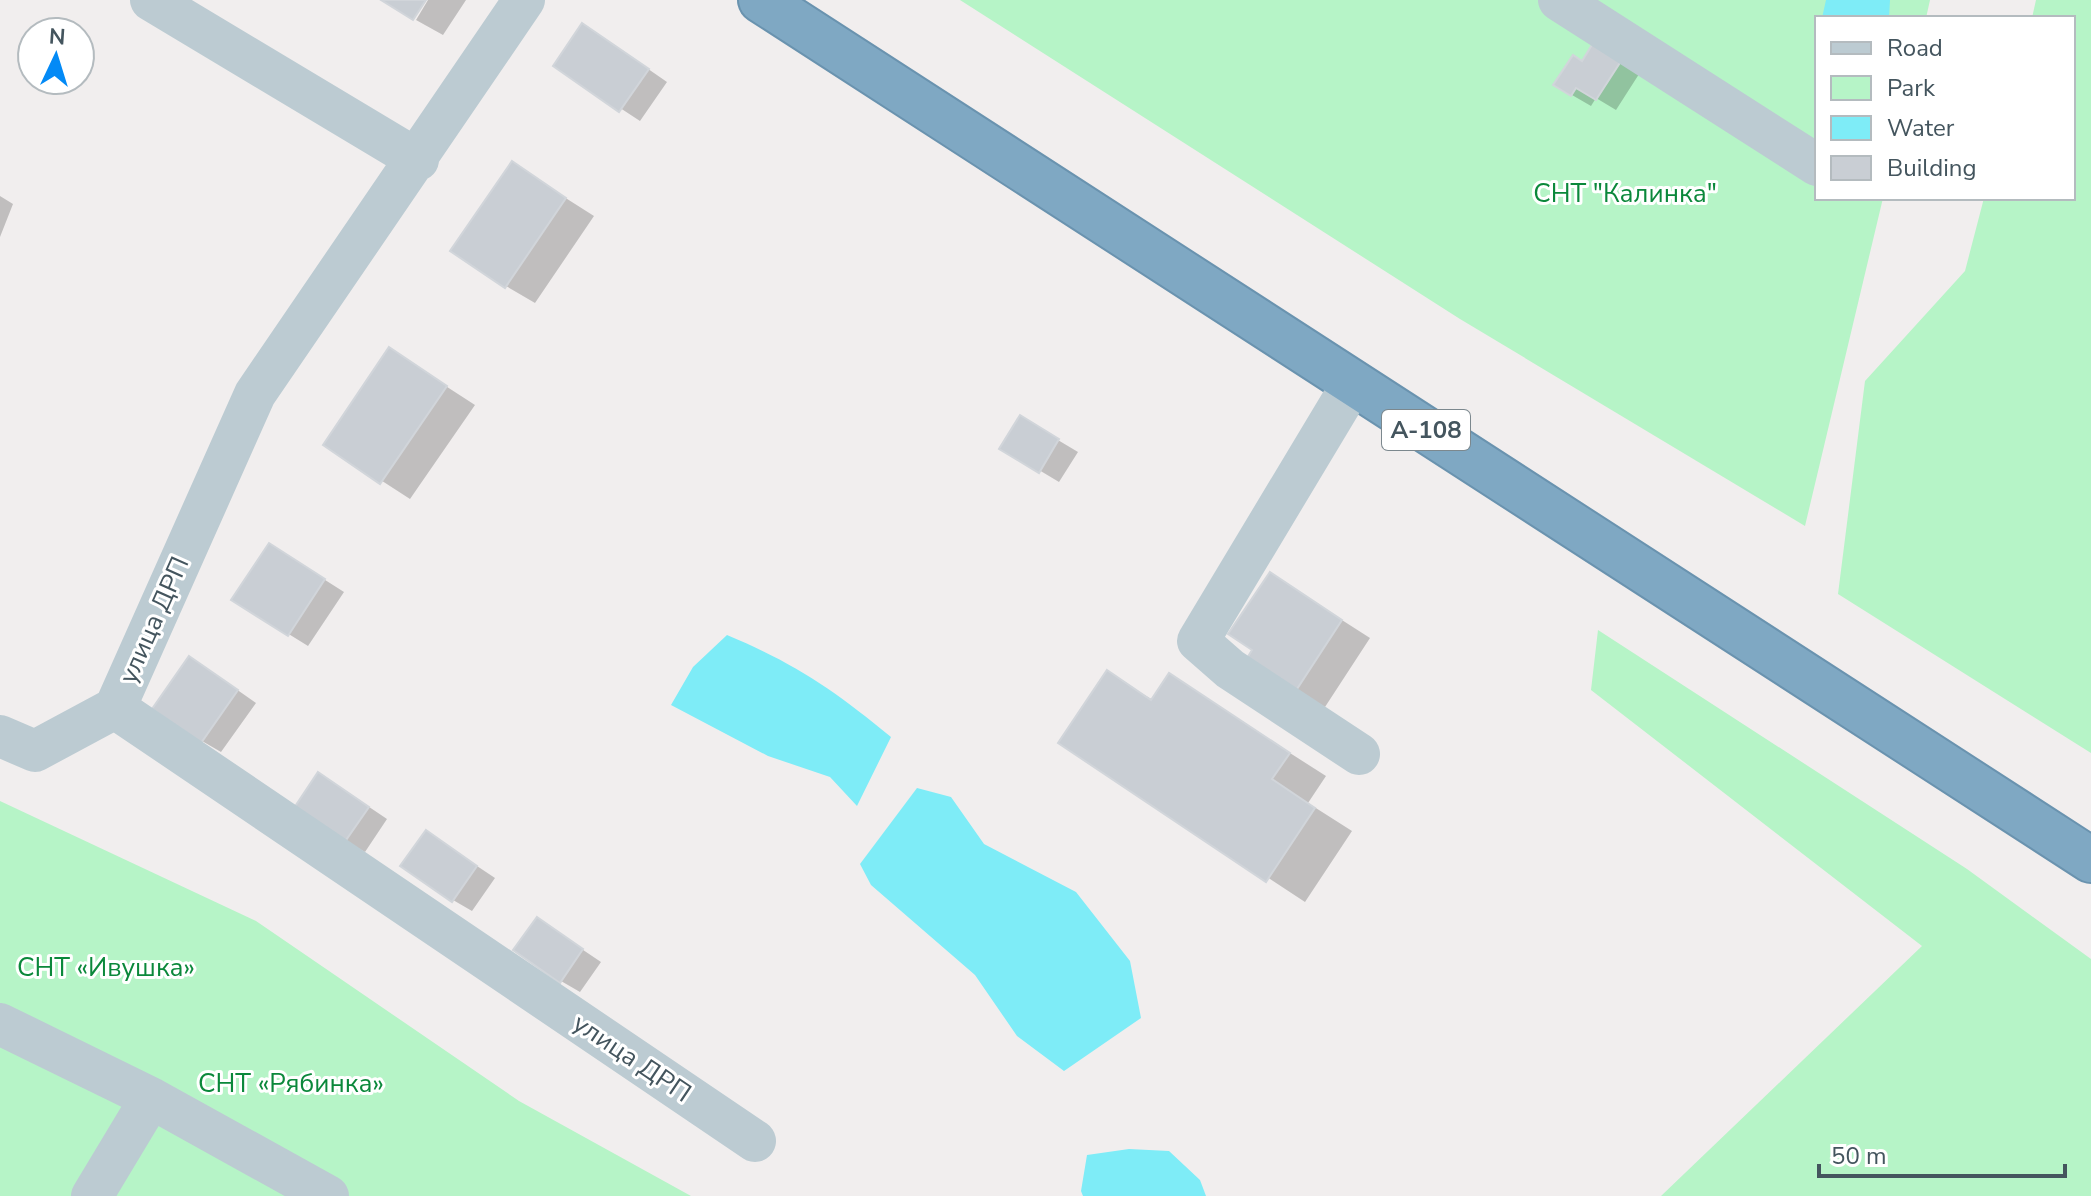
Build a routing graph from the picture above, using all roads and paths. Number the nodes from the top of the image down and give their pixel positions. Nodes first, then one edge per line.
1 (151, 0) edge
2 (524, 0) edge
3 (761, 0) edge
4 (1559, 0) edge
5 (418, 160) junction
6 (1815, 164) edge
7 (1353, 383) junction
8 (115, 708) junction
9 (0, 736) edge
10 (1359, 754) dead end
11 (2091, 860) edge
12 (0, 1024) edge
13 (151, 1098) junction
14 (755, 1141) dead end
15 (92, 1196) edge
16 (328, 1196) edge

1 - 5 street
2 - 5 street, улица ДРП
3 - 7 highway, А-108
4 - 6 street
5 - 8 street, улица ДРП
7 - 10 street
7 - 11 highway, А-108
8 - 9 street
8 - 14 street, улица ДРП
12 - 13 street
13 - 15 street
13 - 16 street

